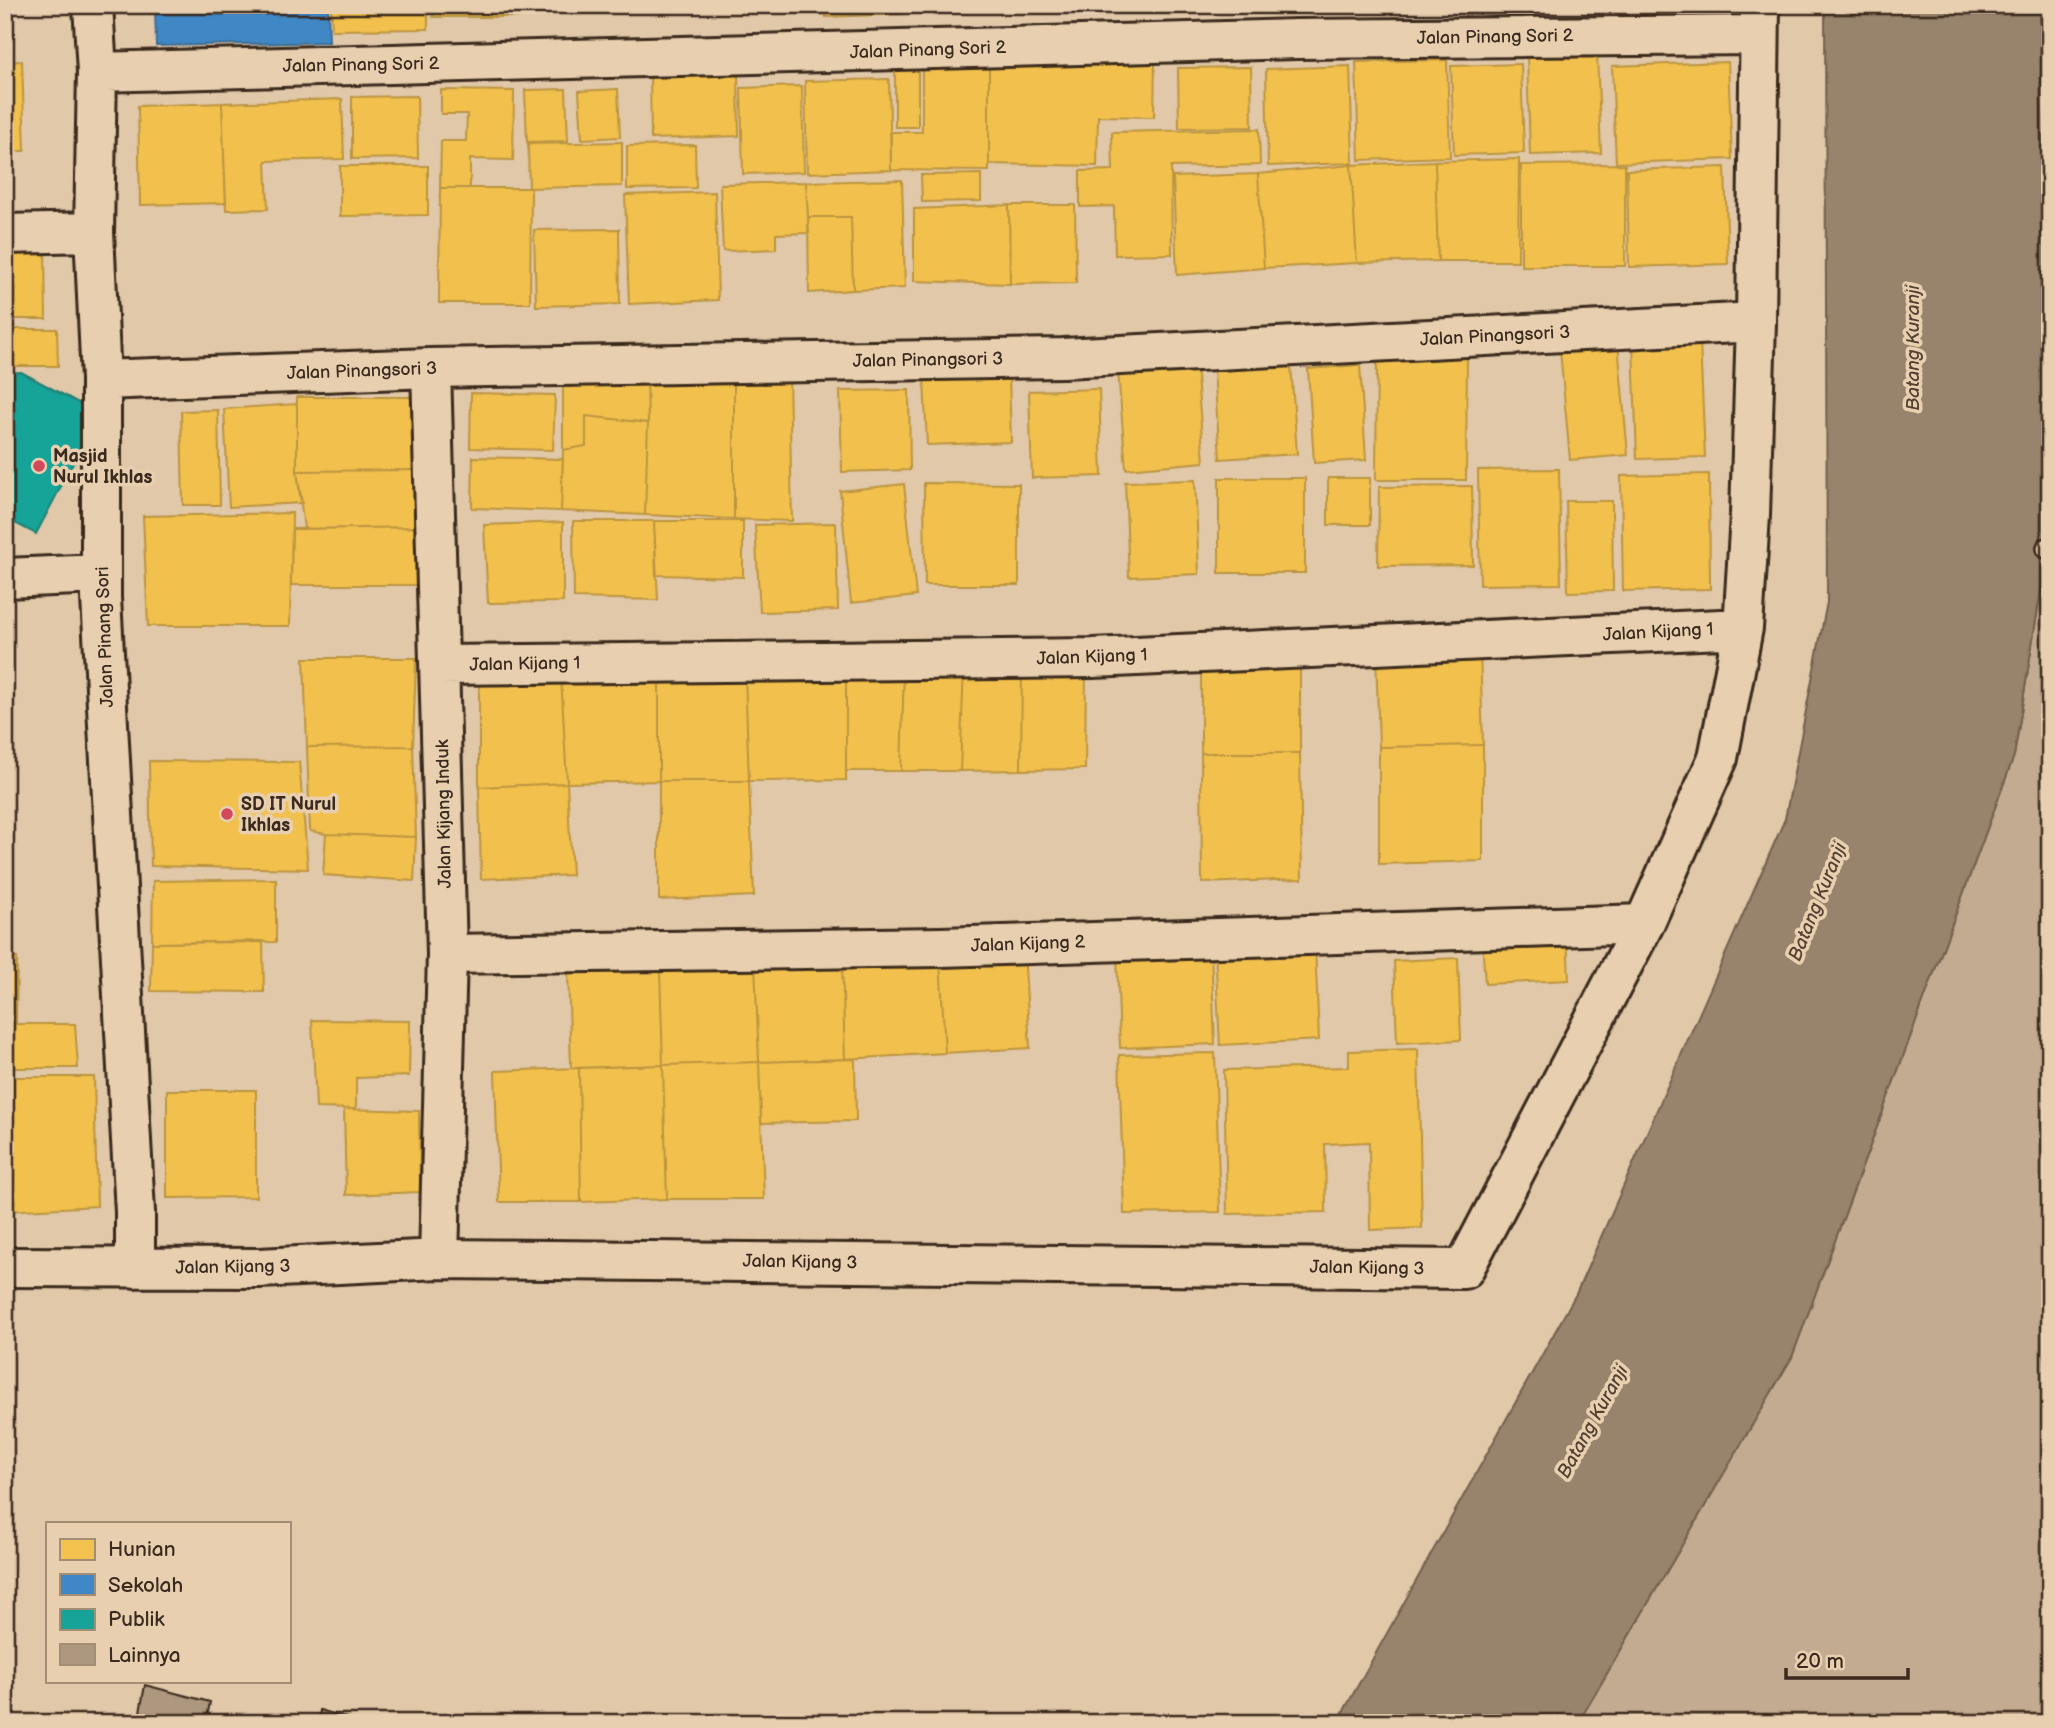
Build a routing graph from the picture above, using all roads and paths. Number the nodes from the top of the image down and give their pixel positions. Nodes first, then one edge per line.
1 (93, 5) edge
2 (1759, 20) edge
3 (97, 72) junction
4 (94, 232) junction
5 (5, 234) edge
6 (1756, 322) junction
7 (431, 368) junction
8 (101, 380) junction
9 (101, 574) junction
10 (5, 578) edge
11 (1743, 628) junction
12 (440, 665) junction
13 (1626, 924) junction
14 (447, 954) junction
15 (439, 1259) junction
16 (5, 1267) edge
17 (135, 1268) junction

1 - 3 street, Jalan Pinang Sori
2 - 3 street, Jalan Pinang Sori 2
2 - 6 street
3 - 4 street, Jalan Pinang Sori
4 - 5 street
4 - 8 street, Jalan Pinang Sori
6 - 7 street, Jalan Pinangsori 3
6 - 11 street
7 - 8 street, Jalan Pinangsori 3
7 - 12 street, Jalan Kijang Induk
8 - 9 street, Jalan Pinang Sori
9 - 10 street
9 - 17 street, Jalan Pinang Sori
11 - 12 street, Jalan Kijang 1
11 - 13 street
12 - 14 street, Jalan Kijang Induk
13 - 14 street, Jalan Kijang 2
13 - 15 street, Jalan Kijang 3
14 - 15 street, Jalan Kijang Induk
15 - 17 street, Jalan Kijang 3
16 - 17 street, Jalan Kijang 3

